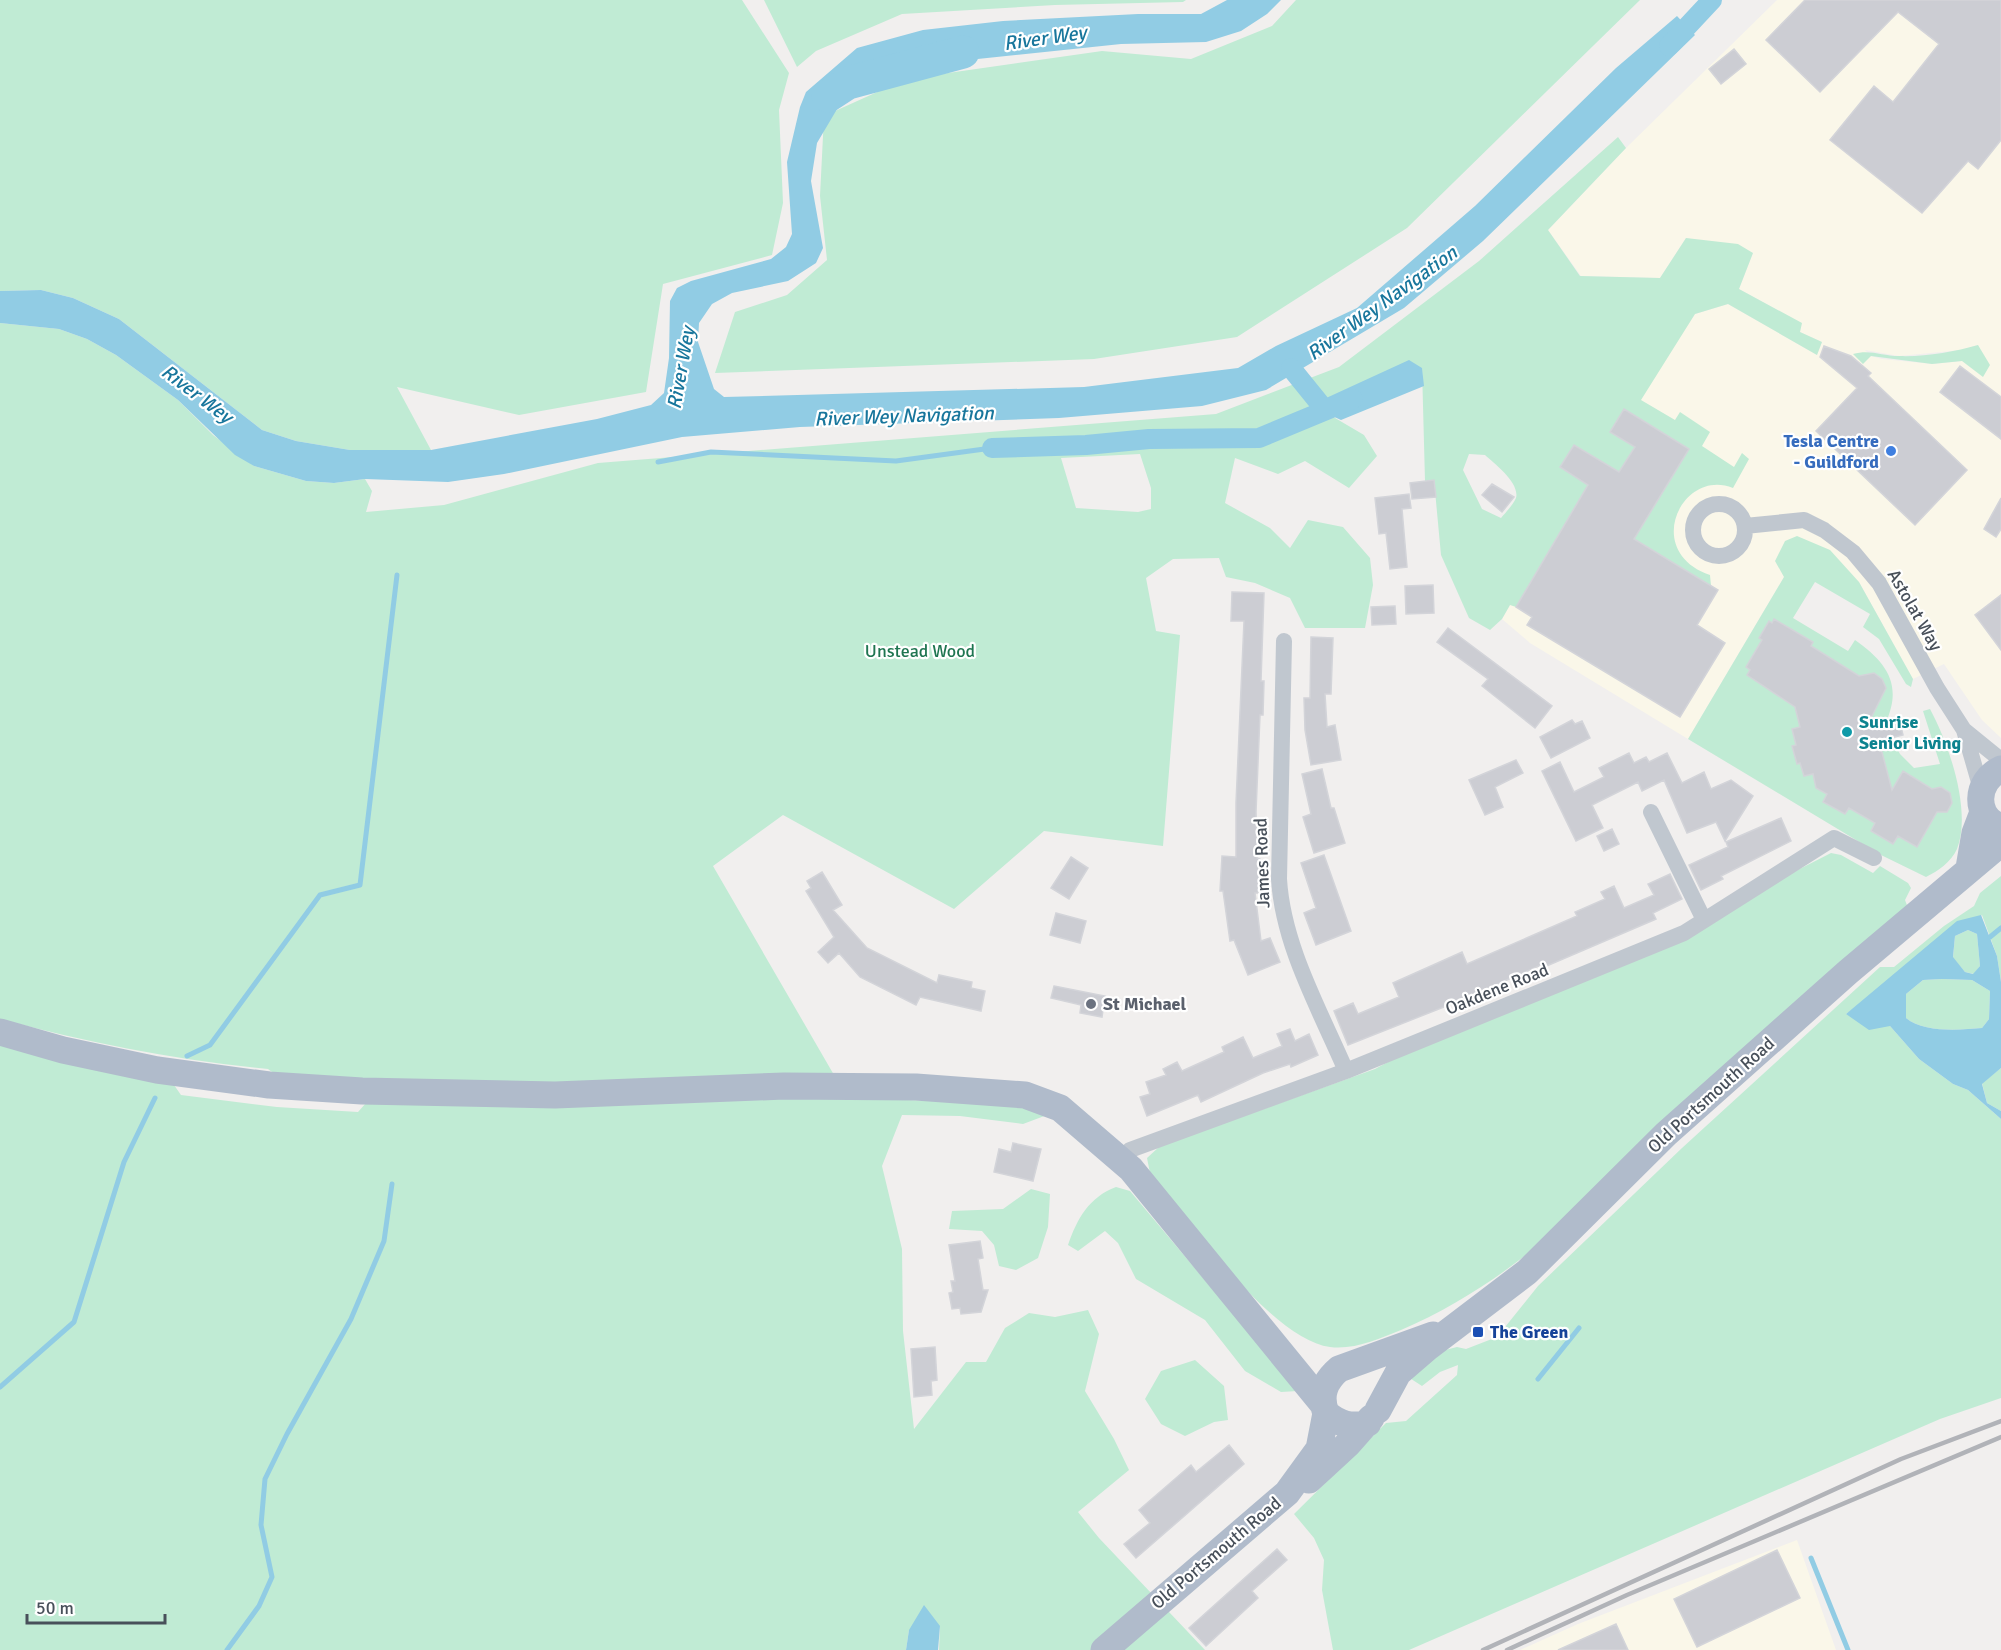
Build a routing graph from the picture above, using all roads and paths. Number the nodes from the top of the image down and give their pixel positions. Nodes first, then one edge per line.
1 (1745, 526) dead end
2 (1284, 641) dead end
3 (1964, 730) junction
4 (2001, 760) edge
5 (2001, 769) edge
6 (1988, 809) edge
7 (1651, 812) dead end
8 (2001, 843) edge
9 (1874, 858) dead end
10 (1969, 868) junction
11 (1704, 920) junction
12 (0, 1032) edge
13 (1346, 1071) junction
14 (1120, 1161) junction
15 (1456, 1327) junction
16 (1270, 1336) junction
17 (1344, 1367) junction
18 (1324, 1408) junction
19 (1373, 1416) junction
20 (1287, 1493) junction
21 (1104, 1650) edge

1 - 3 street, Astolat Way
2 - 13 street, James Road
3 - 4 street, Astolat Way
3 - 6 street, Astolat Way
5 - 6 main road
6 - 10 main road
7 - 11 street
8 - 10 main road, Old Portsmouth Road
9 - 11 street, Oakdene Road
10 - 15 main road, Old Portsmouth Road
11 - 13 street, Oakdene Road
12 - 14 main road
13 - 14 street, Oakdene Road
14 - 16 main road
15 - 17 main road, Old Portsmouth Road
15 - 19 main road, Old Portsmouth Road
16 - 17 main road
16 - 18 main road
17 - 18 main road
17 - 19 main road
18 - 19 main road
18 - 20 main road, Old Portsmouth Road
19 - 20 main road, Old Portsmouth Road
20 - 21 main road, Old Portsmouth Road

